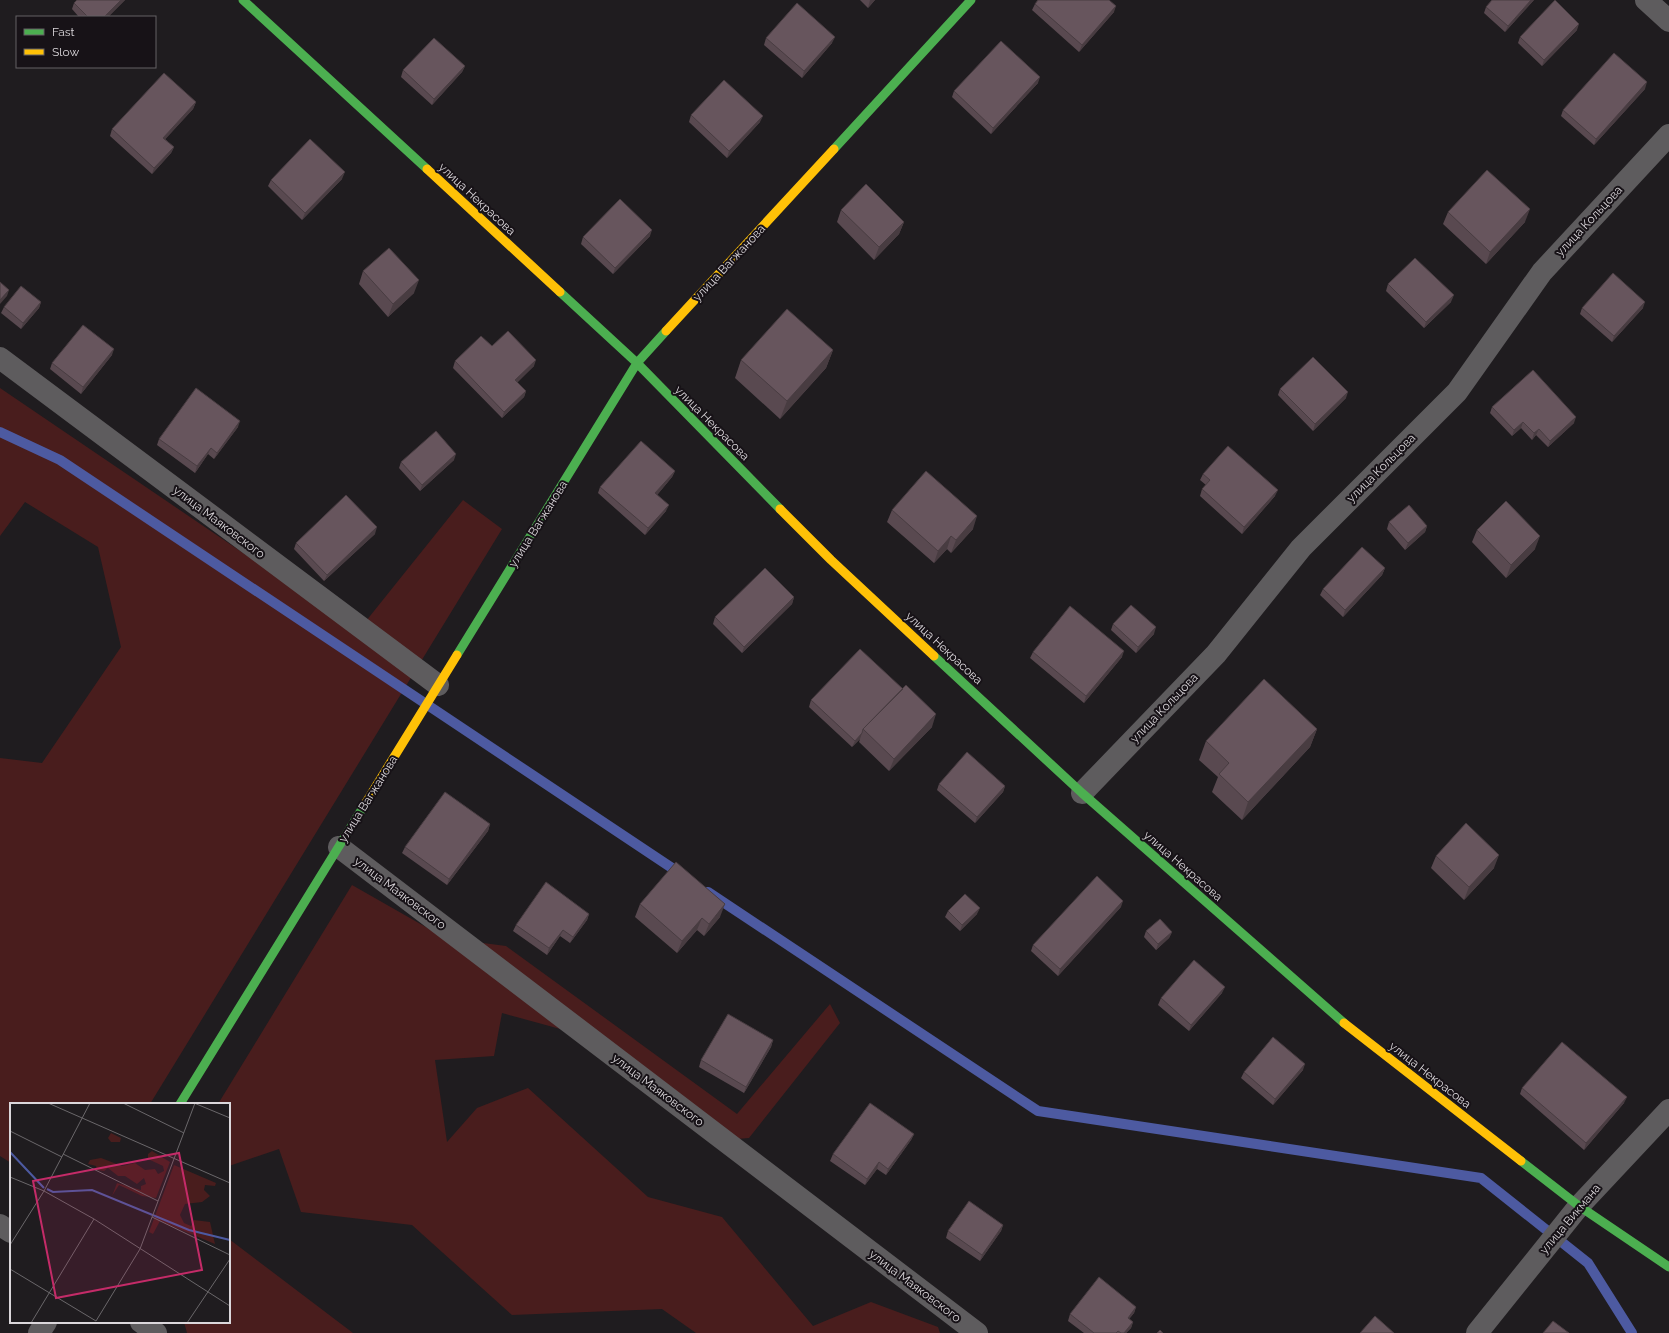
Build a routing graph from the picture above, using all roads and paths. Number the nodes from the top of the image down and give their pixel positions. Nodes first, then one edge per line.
1 (243, 0) edge
2 (971, 0) edge
3 (1646, 0) edge
4 (1669, 21) edge
5 (1669, 135) edge
6 (0, 358) edge
7 (637, 363) junction
8 (438, 685) junction
9 (1082, 793) junction
10 (339, 846) junction
11 (181, 1103) edge
12 (1669, 1110) edge
13 (1579, 1206) junction
14 (0, 1225) edge
15 (10, 1231) edge
16 (1669, 1267) edge
17 (45, 1323) edge
18 (142, 1323) edge
19 (39, 1333) edge
20 (156, 1333) edge
21 (977, 1333) edge
22 (1476, 1333) edge

1 - 7 street, улица Некрасова
2 - 7 street, улица Вагжанова
3 - 4 street
5 - 9 street, улица Кольцова
6 - 8 street, улица Маяковского
7 - 8 street, улица Вагжанова
7 - 9 street, улица Некрасова
8 - 10 street, улица Вагжанова
9 - 13 street, улица Некрасова
10 - 11 street, улица Вагжанова
10 - 21 street, улица Маяковского
12 - 13 street, улица Викмана
13 - 16 street, улица Некрасова
13 - 22 street, улица Викмана
14 - 15 street
17 - 19 street
18 - 20 street

